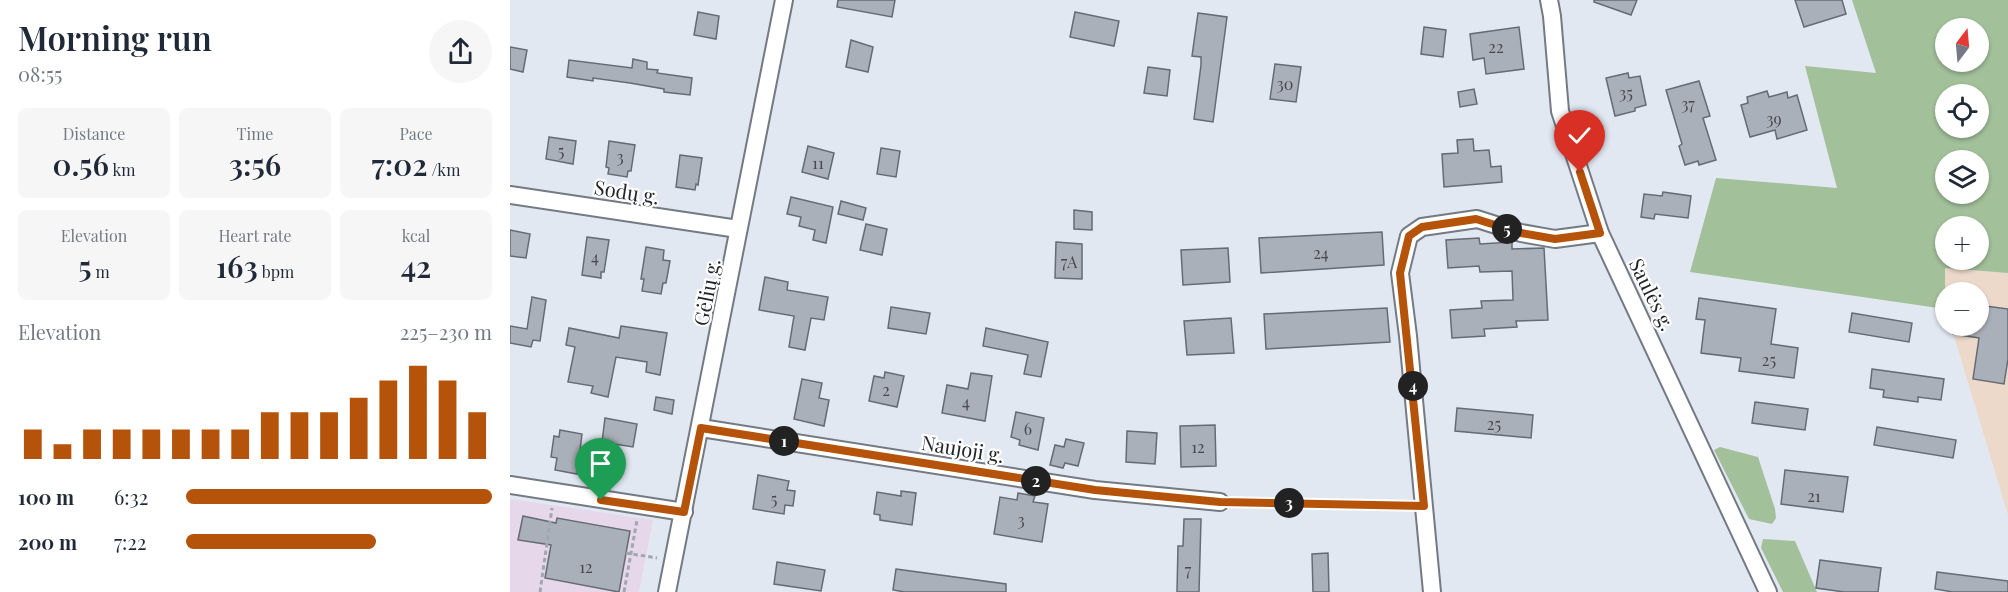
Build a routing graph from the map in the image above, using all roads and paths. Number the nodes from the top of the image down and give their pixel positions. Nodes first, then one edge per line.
1 (784, 0) edge
2 (1549, 0) edge
3 (510, 195) edge
4 (738, 230) junction
5 (1600, 233) junction
6 (701, 428) junction
7 (510, 485) edge
8 (1220, 502) joint
9 (553, 506) dead end
10 (1424, 506) junction
11 (684, 512) junction
12 (638, 518) dead end
13 (626, 553) dead end
14 (632, 554) junction
15 (674, 561) junction
16 (540, 592) edge
17 (624, 592) edge
18 (667, 592) edge
19 (1432, 592) edge
20 (1768, 592) edge

1 - 4 street, Gėlių g.
2 - 5 street, Saulės g.
3 - 4 street, Sodų g.
4 - 6 street, Gėlių g.
5 - 10 street
5 - 20 street, Saulės g.
6 - 8 street, Naujoji g.
6 - 11 street, Gėlių g.
7 - 11 street
8 - 10 path
9 - 16 path
10 - 19 street
11 - 15 street, Gėlių g.
12 - 14 path
13 - 14 path
14 - 15 path
14 - 17 path
15 - 18 street, Gėlių g.

